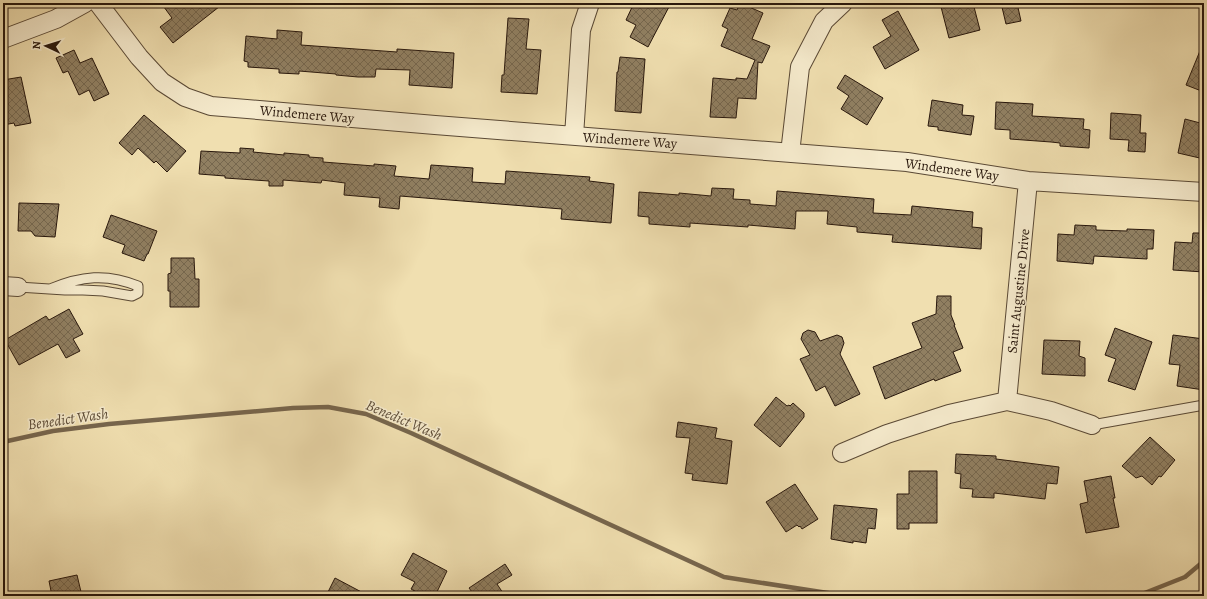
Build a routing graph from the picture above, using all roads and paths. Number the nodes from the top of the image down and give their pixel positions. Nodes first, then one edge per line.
1 (86, 3) edge
2 (98, 3) edge
3 (590, 3) edge
4 (843, 3) edge
5 (3, 39) edge
6 (574, 136) junction
7 (790, 153) junction
8 (1028, 181) junction
9 (1204, 192) edge
10 (11, 286) edge
11 (50, 289) junction
12 (1007, 401) junction
13 (1204, 405) edge
14 (1092, 425) joint
15 (842, 453) dead end

1 - 5 street
2 - 6 street, Windemere Way
3 - 6 street
4 - 7 street
6 - 7 street, Windemere Way
7 - 8 street, Windemere Way
8 - 9 street, Windemere Way
8 - 12 street, Saint Augustine Drive
10 - 11 lane
11 - 11 lane
12 - 14 street
12 - 15 street
13 - 14 lane

